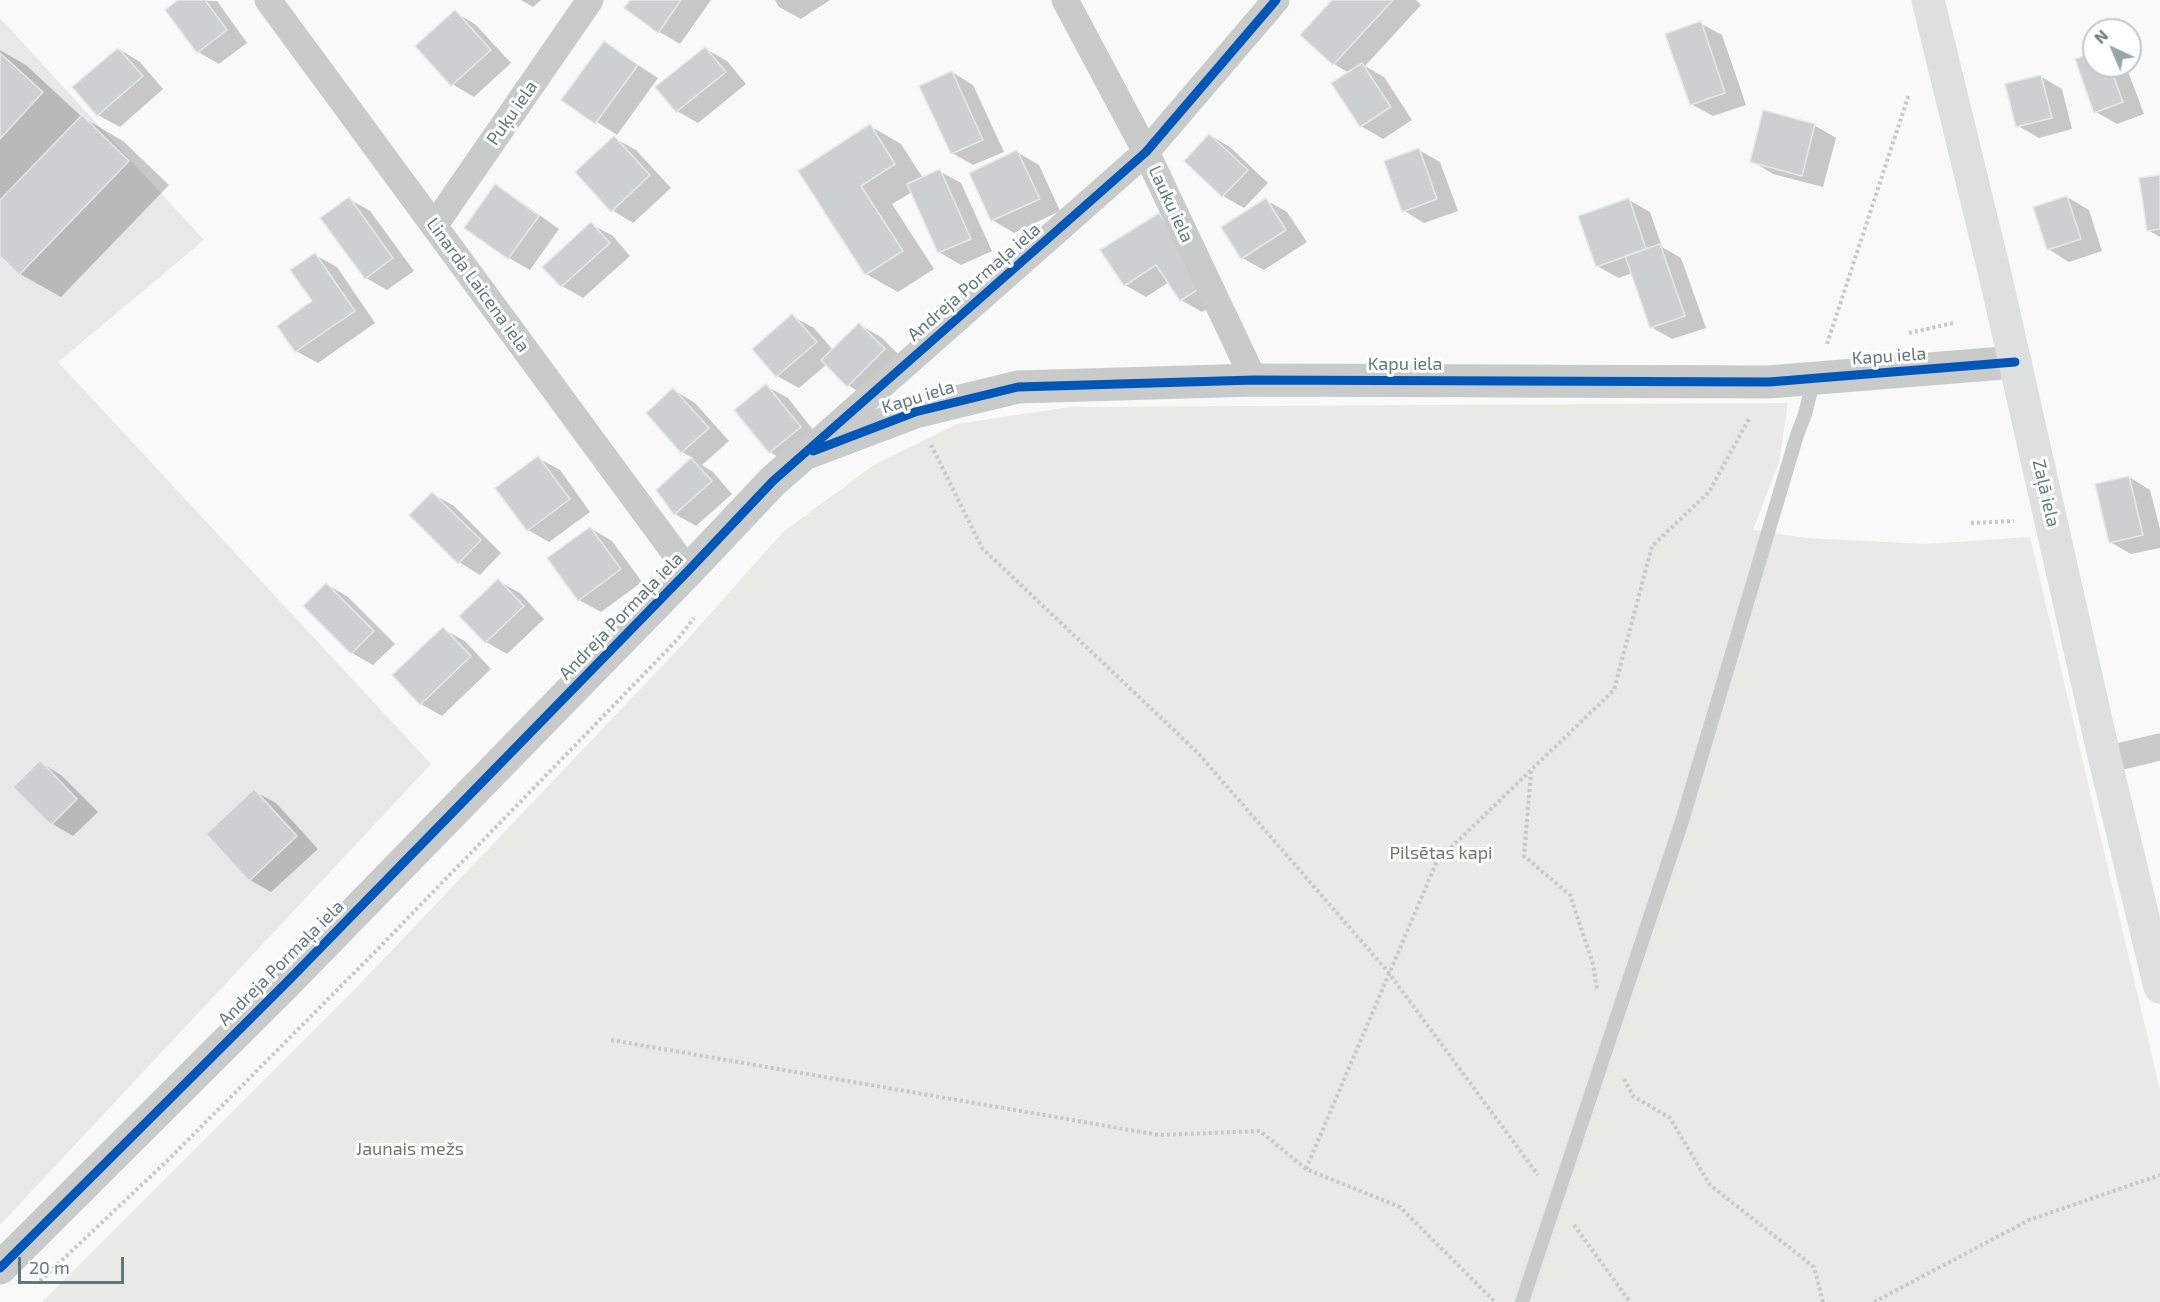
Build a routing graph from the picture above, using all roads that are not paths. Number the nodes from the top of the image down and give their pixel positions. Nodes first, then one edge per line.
1 (268, 0) edge
2 (590, 0) edge
3 (1065, 0) edge
4 (1276, 0) edge
5 (1928, 0) edge
6 (1146, 152) junction
7 (434, 226) junction
8 (2015, 362) junction
9 (1814, 378) junction
10 (1254, 380) junction
11 (804, 454) junction
12 (688, 571) junction
13 (2160, 747) edge
14 (2105, 759) junction
15 (2160, 987) edge
16 (0, 1268) edge
17 (1522, 1302) edge

1 - 7 street, Linarda Laicena iela
2 - 7 street, Puķu iela
3 - 6 street, Lauku iela
4 - 6 street, Andreja Pormaļa iela
5 - 8 main road, Zaļā iela
6 - 10 street, Lauku iela
6 - 11 street, Andreja Pormaļa iela
7 - 12 street, Linarda Laicena iela
8 - 9 street, Kapu iela
8 - 14 main road, Zaļā iela
9 - 10 street, Kapu iela
9 - 17 lane
10 - 11 street, Kapu iela
11 - 12 street, Andreja Pormaļa iela
12 - 16 street, Andreja Pormaļa iela
13 - 14 street
14 - 15 main road, Zaļā iela

